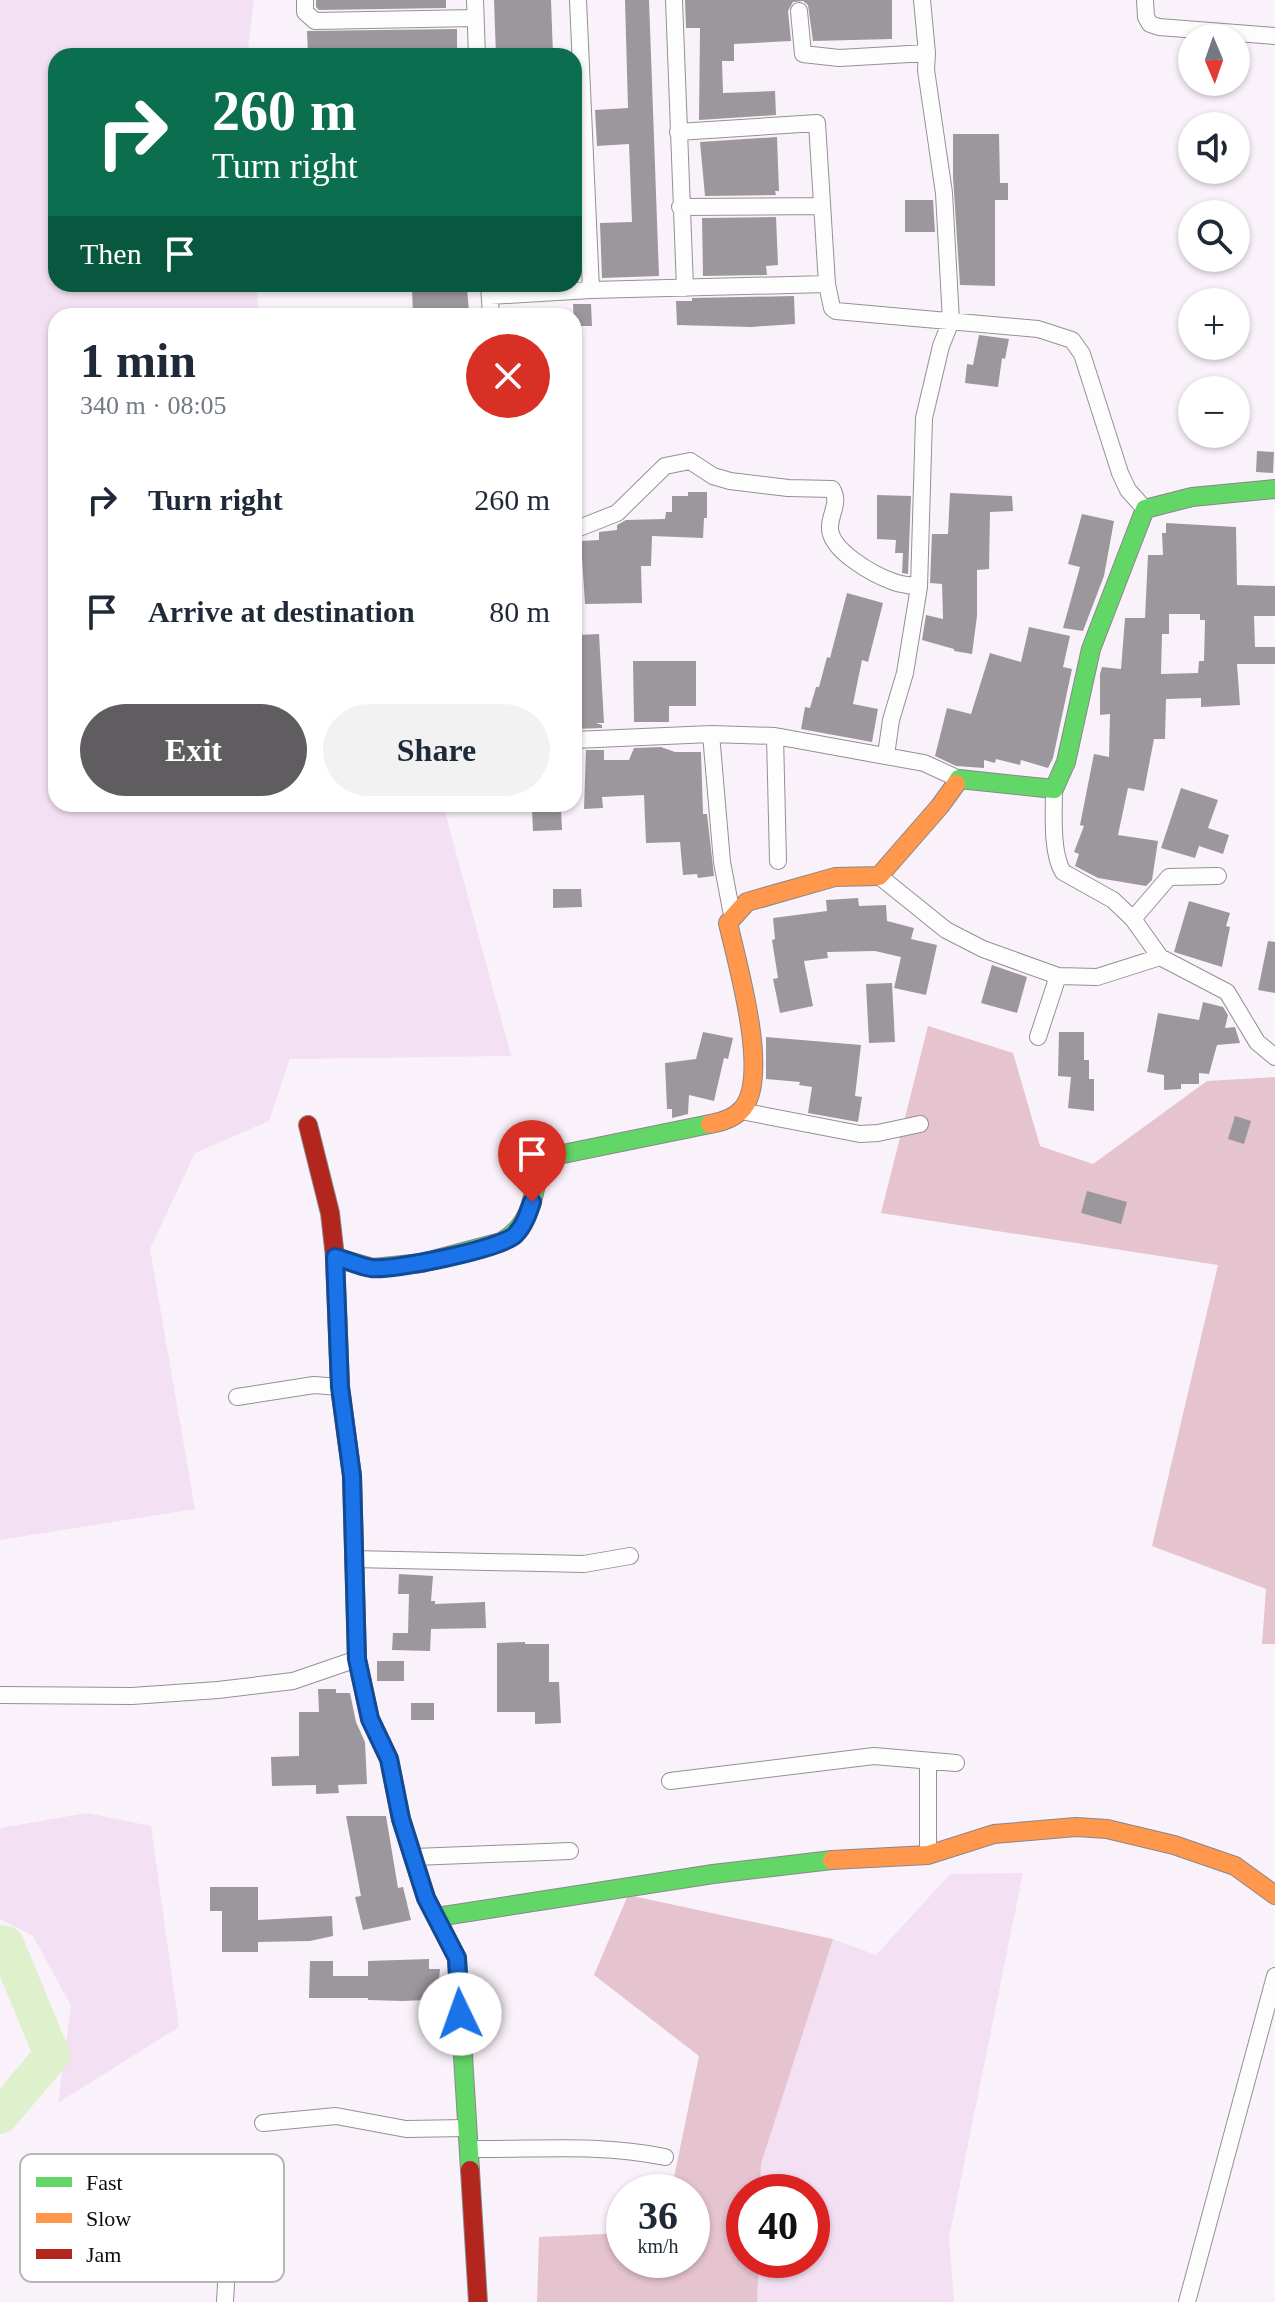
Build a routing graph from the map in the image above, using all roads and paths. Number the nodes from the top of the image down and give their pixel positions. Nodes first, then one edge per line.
1 (305, 0) edge
2 (475, 0) edge
3 (578, 0) edge
4 (674, 0) edge
5 (922, 0) edge
6 (1145, 0) edge
7 (799, 11) dead end
8 (475, 18) junction
9 (1275, 36) edge
10 (477, 48) edge
11 (580, 48) edge
12 (927, 53) junction
13 (582, 89) edge
14 (678, 132) junction
15 (821, 206) junction
16 (680, 207) junction
17 (827, 284) junction
18 (685, 288) junction
19 (582, 290) edge
20 (591, 290) junction
21 (951, 321) junction
22 (1275, 489) edge
23 (1145, 509) junction
24 (582, 527) edge
25 (919, 587) junction
26 (711, 734) junction
27 (775, 736) junction
28 (582, 740) edge
29 (886, 755) junction
30 (959, 779) junction
31 (1054, 789) junction
32 (778, 861) dead end
33 (879, 876) junction
34 (1218, 876) dead end
35 (732, 915) junction
36 (1133, 919) junction
37 (1160, 957) junction
38 (1058, 976) junction
39 (1038, 1037) dead end
40 (1275, 1057) edge
41 (741, 1111) junction
42 (920, 1124) dead end
43 (308, 1125) dead end
44 (335, 1257) junction
45 (340, 1387) junction
46 (237, 1397) dead end
47 (630, 1556) dead end
48 (353, 1559) junction
49 (357, 1659) junction
50 (0, 1695) edge
51 (928, 1761) junction
52 (956, 1763) dead end
53 (670, 1781) dead end
54 (570, 1851) dead end
55 (928, 1855) junction
56 (414, 1857) junction
57 (1275, 1895) edge
58 (437, 1917) junction
59 (1275, 1976) edge
60 (263, 2123) dead end
61 (466, 2128) junction
62 (468, 2149) junction
63 (665, 2157) dead end
64 (226, 2282) edge
65 (225, 2302) edge
66 (478, 2302) edge
67 (1187, 2302) edge

1 - 8 street
2 - 8 street
3 - 11 street
4 - 14 street
5 - 12 street
6 - 9 street
7 - 12 street
8 - 10 street
12 - 21 street
13 - 20 street
14 - 15 street
14 - 16 street
15 - 16 street
15 - 17 street
16 - 18 street
17 - 18 street
17 - 21 street
18 - 20 street
19 - 20 street
21 - 23 street
21 - 25 street
22 - 23 street
23 - 31 street
24 - 25 street
25 - 29 street
26 - 27 street
26 - 28 street
26 - 35 street
27 - 29 street
27 - 32 street
29 - 30 street
30 - 31 street
30 - 33 street
31 - 36 street
33 - 35 street
33 - 38 street
34 - 36 street
35 - 41 street
36 - 37 street
37 - 38 street
37 - 40 street
38 - 39 street
41 - 42 street
41 - 44 street
43 - 44 street
44 - 45 street
45 - 46 street
45 - 48 street
47 - 48 street
48 - 49 street
49 - 50 street
49 - 56 street
51 - 52 street
51 - 53 street
51 - 55 street
54 - 56 street
55 - 57 street
55 - 58 street
56 - 58 street
58 - 61 street
59 - 67 street
60 - 61 street
61 - 62 street
62 - 63 street
62 - 66 street
64 - 65 street

